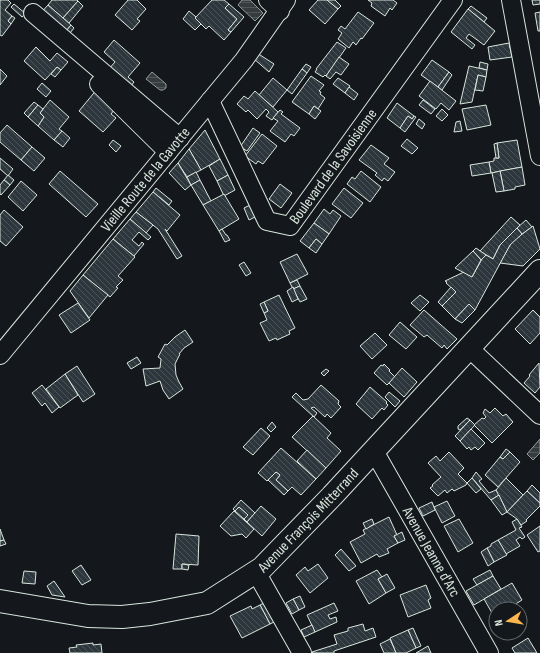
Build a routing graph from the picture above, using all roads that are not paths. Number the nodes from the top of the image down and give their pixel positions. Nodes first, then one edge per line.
1 (453, 0) edge
2 (510, 0) edge
3 (278, 4) edge
4 (33, 14) dead end
5 (39, 33) dead end
6 (207, 105) junction
7 (180, 138) junction
8 (168, 152) junction
9 (540, 156) edge
10 (245, 199) dead end
11 (540, 271) edge
12 (469, 348) junction
13 (0, 355) edge
14 (540, 415) edge
15 (374, 451) junction
16 (256, 572) junction
17 (0, 602) edge
18 (302, 653) edge
19 (489, 653) edge

1 - 6 street, Boulevard de la Savoisienne
2 - 9 street
3 - 6 street, Vieille Route de la Gavotte
4 - 7 street
5 - 8 street
6 - 7 street, Vieille Route de la Gavotte
6 - 10 street
7 - 8 street, Vieille Route de la Gavotte
8 - 13 street, Vieille Route de la Gavotte
11 - 12 main road, Avenue François Mitterrand
12 - 14 street
12 - 15 main road, Avenue François Mitterrand
15 - 16 main road, Avenue François Mitterrand
15 - 19 street, Avenue Jeanne d'Arc
16 - 17 main road, Avenue François Mitterrand
16 - 18 street

